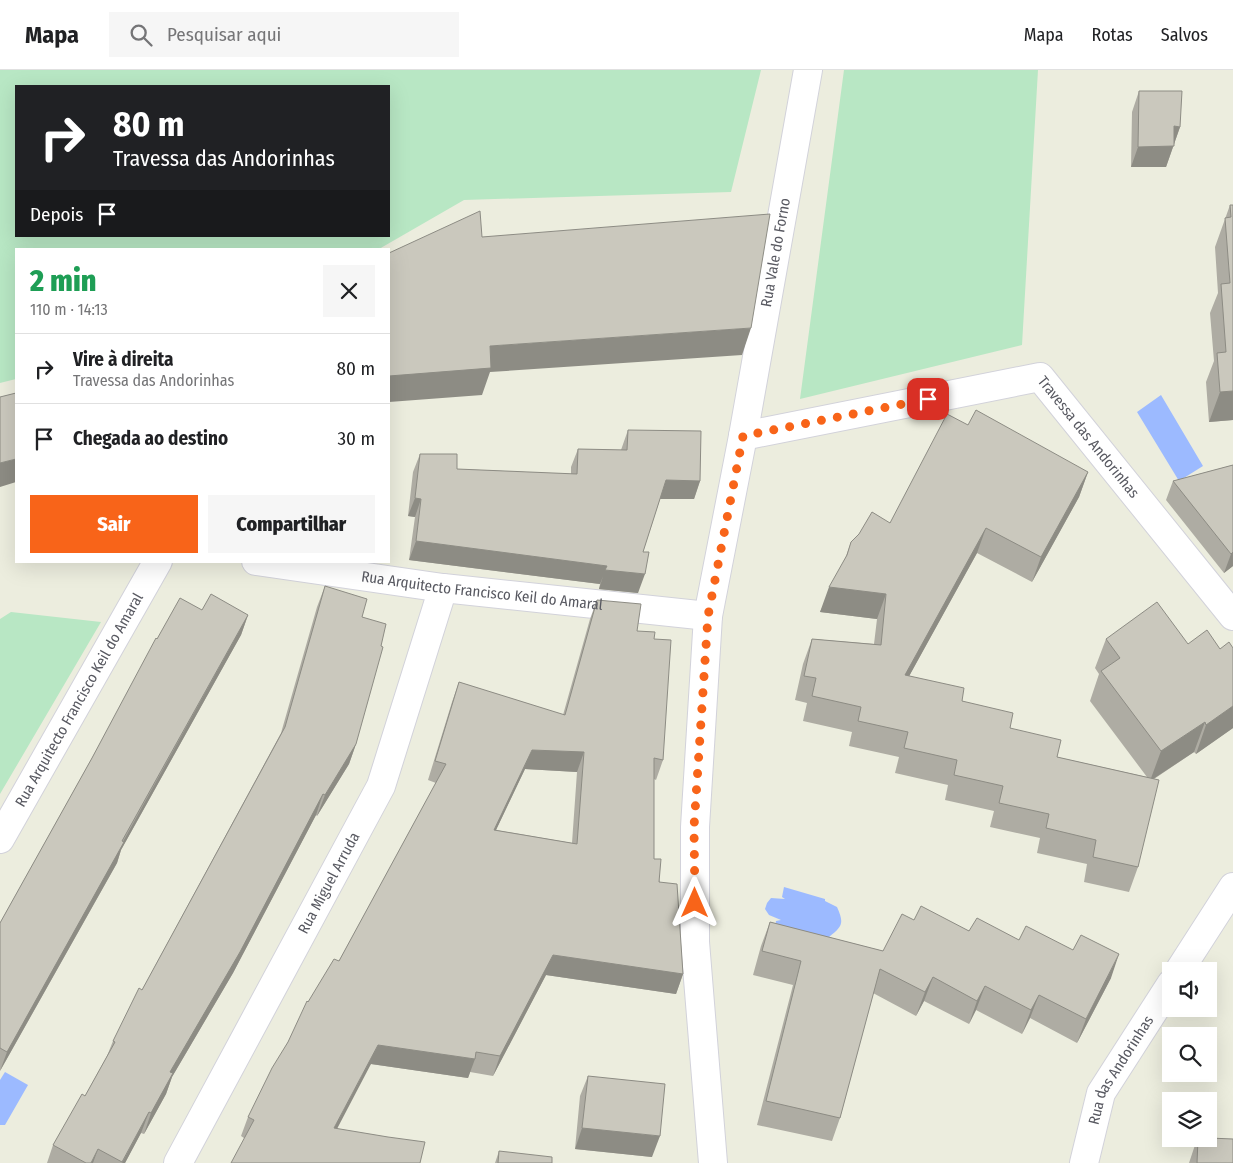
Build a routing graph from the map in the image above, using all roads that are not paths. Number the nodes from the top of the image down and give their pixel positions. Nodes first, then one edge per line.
1 (808, 70) edge
2 (743, 436) junction
3 (157, 563) edge
4 (270, 563) edge
5 (443, 588) junction
6 (708, 616) junction
7 (1233, 616) edge
8 (0, 839) edge
9 (1233, 887) edge
10 (1185, 962) edge
11 (1162, 998) edge
12 (178, 1163) edge
13 (713, 1163) edge
14 (1084, 1163) edge

1 - 2 street, Rua Vale do Forno
2 - 6 street, Rua Vale do Forno
2 - 7 street, Travessa das Andorinhas
3 - 8 street, Rua Arquitecto Francisco Keil do Amaral
4 - 5 street, Rua Arquitecto Francisco Keil do Amaral
5 - 6 street, Rua Arquitecto Francisco Keil do Amaral
5 - 12 street, Rua Miguel Arruda
6 - 13 street, Rua Vale do Forno
9 - 10 street
11 - 14 street, Rua das Andorinhas

